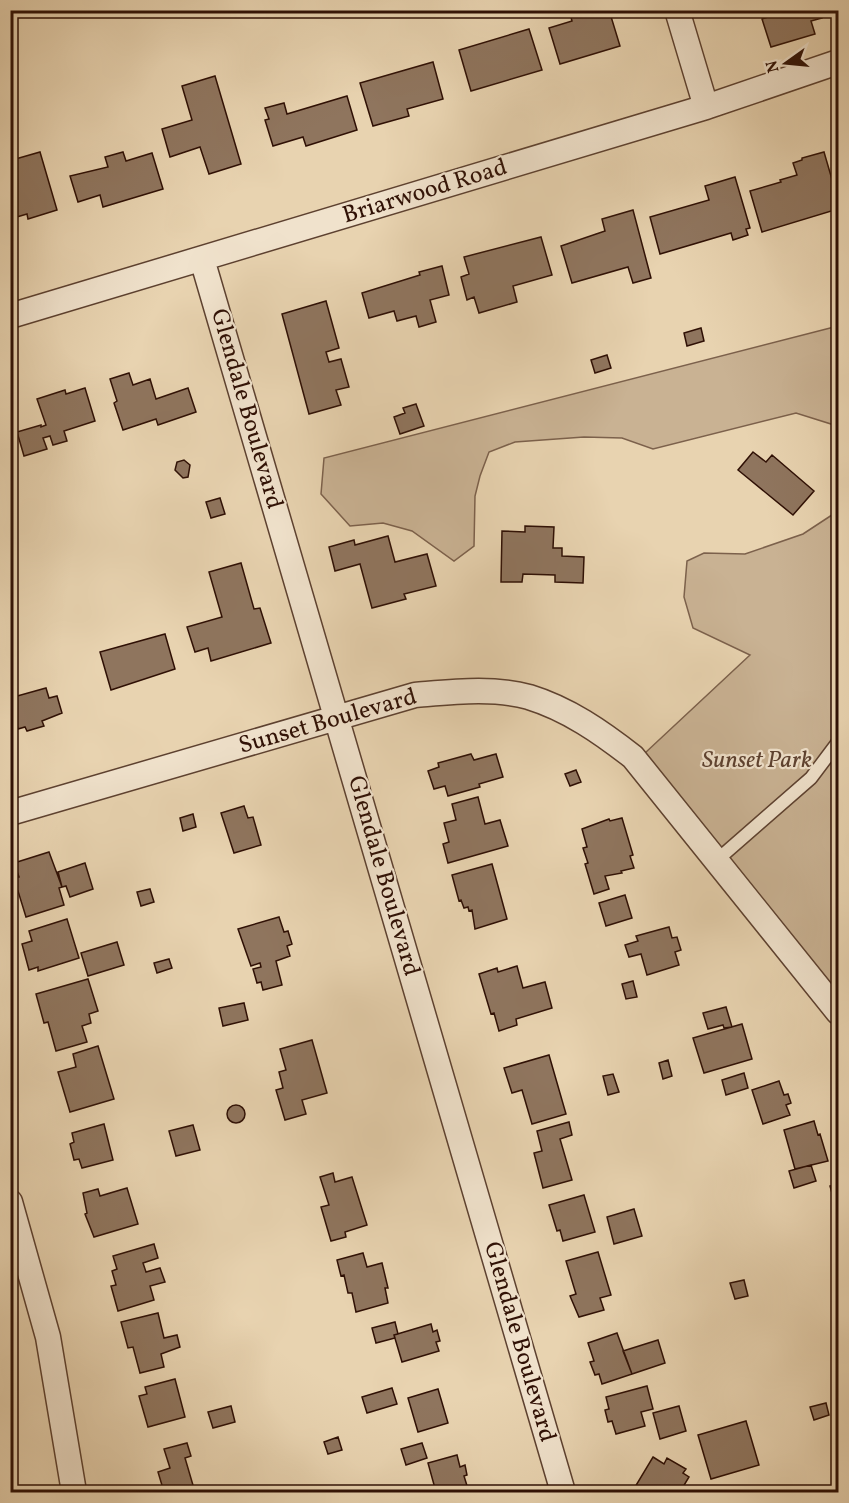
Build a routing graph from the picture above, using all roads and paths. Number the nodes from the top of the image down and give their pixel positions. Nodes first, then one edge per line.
1 (678, 10) edge
2 (838, 62) edge
3 (706, 107) junction
4 (202, 259) junction
5 (10, 316) edge
6 (337, 718) junction
7 (838, 742) edge
8 (10, 813) edge
9 (716, 861) junction
10 (838, 1012) edge
11 (10, 1202) edge
12 (74, 1492) edge
13 (563, 1492) edge

1 - 3 street
2 - 3 street, Briarwood Road
3 - 4 street, Briarwood Road
4 - 5 street, Briarwood Road
4 - 6 street, Glendale Boulevard
6 - 8 street, Sunset Boulevard
6 - 9 street, Sunset Boulevard
6 - 13 street, Glendale Boulevard
7 - 9 lane
9 - 10 street, Sunset Boulevard
11 - 12 street

